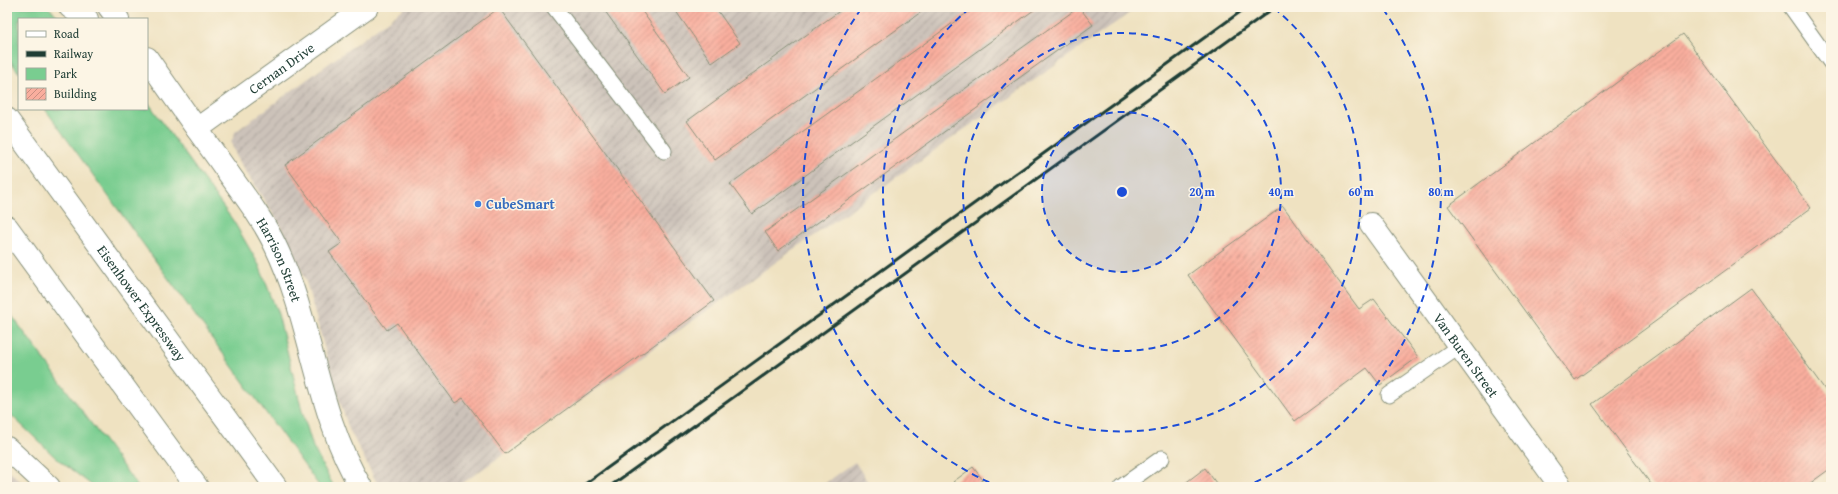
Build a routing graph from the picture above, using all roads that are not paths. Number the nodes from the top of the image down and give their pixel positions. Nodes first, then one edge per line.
1 (70, 7) edge
2 (110, 7) edge
3 (367, 7) edge
4 (554, 7) edge
5 (1791, 7) edge
6 (86, 18) edge
7 (117, 18) edge
8 (148, 59) edge
9 (1831, 63) edge
10 (7, 118) edge
11 (196, 129) junction
12 (664, 151) dead end
13 (1370, 224) dead end
14 (7, 227) edge
15 (1460, 346) junction
16 (1389, 396) dead end
17 (7, 448) edge
18 (1162, 458) dead end
19 (50, 487) edge
20 (197, 487) edge
21 (276, 487) edge
22 (361, 487) edge
23 (1121, 487) edge
24 (1561, 487) edge

1 - 6 main road
2 - 7 main road
3 - 11 main road, Cernan Drive
4 - 12 lane
5 - 9 lane
8 - 11 main road, Harrison Street
10 - 21 main road, Eisenhower Expressway
11 - 22 main road, Harrison Street
13 - 15 main road, Van Buren Street
14 - 20 main road
15 - 16 lane
15 - 24 main road, Van Buren Street
17 - 19 main road
18 - 23 lane

